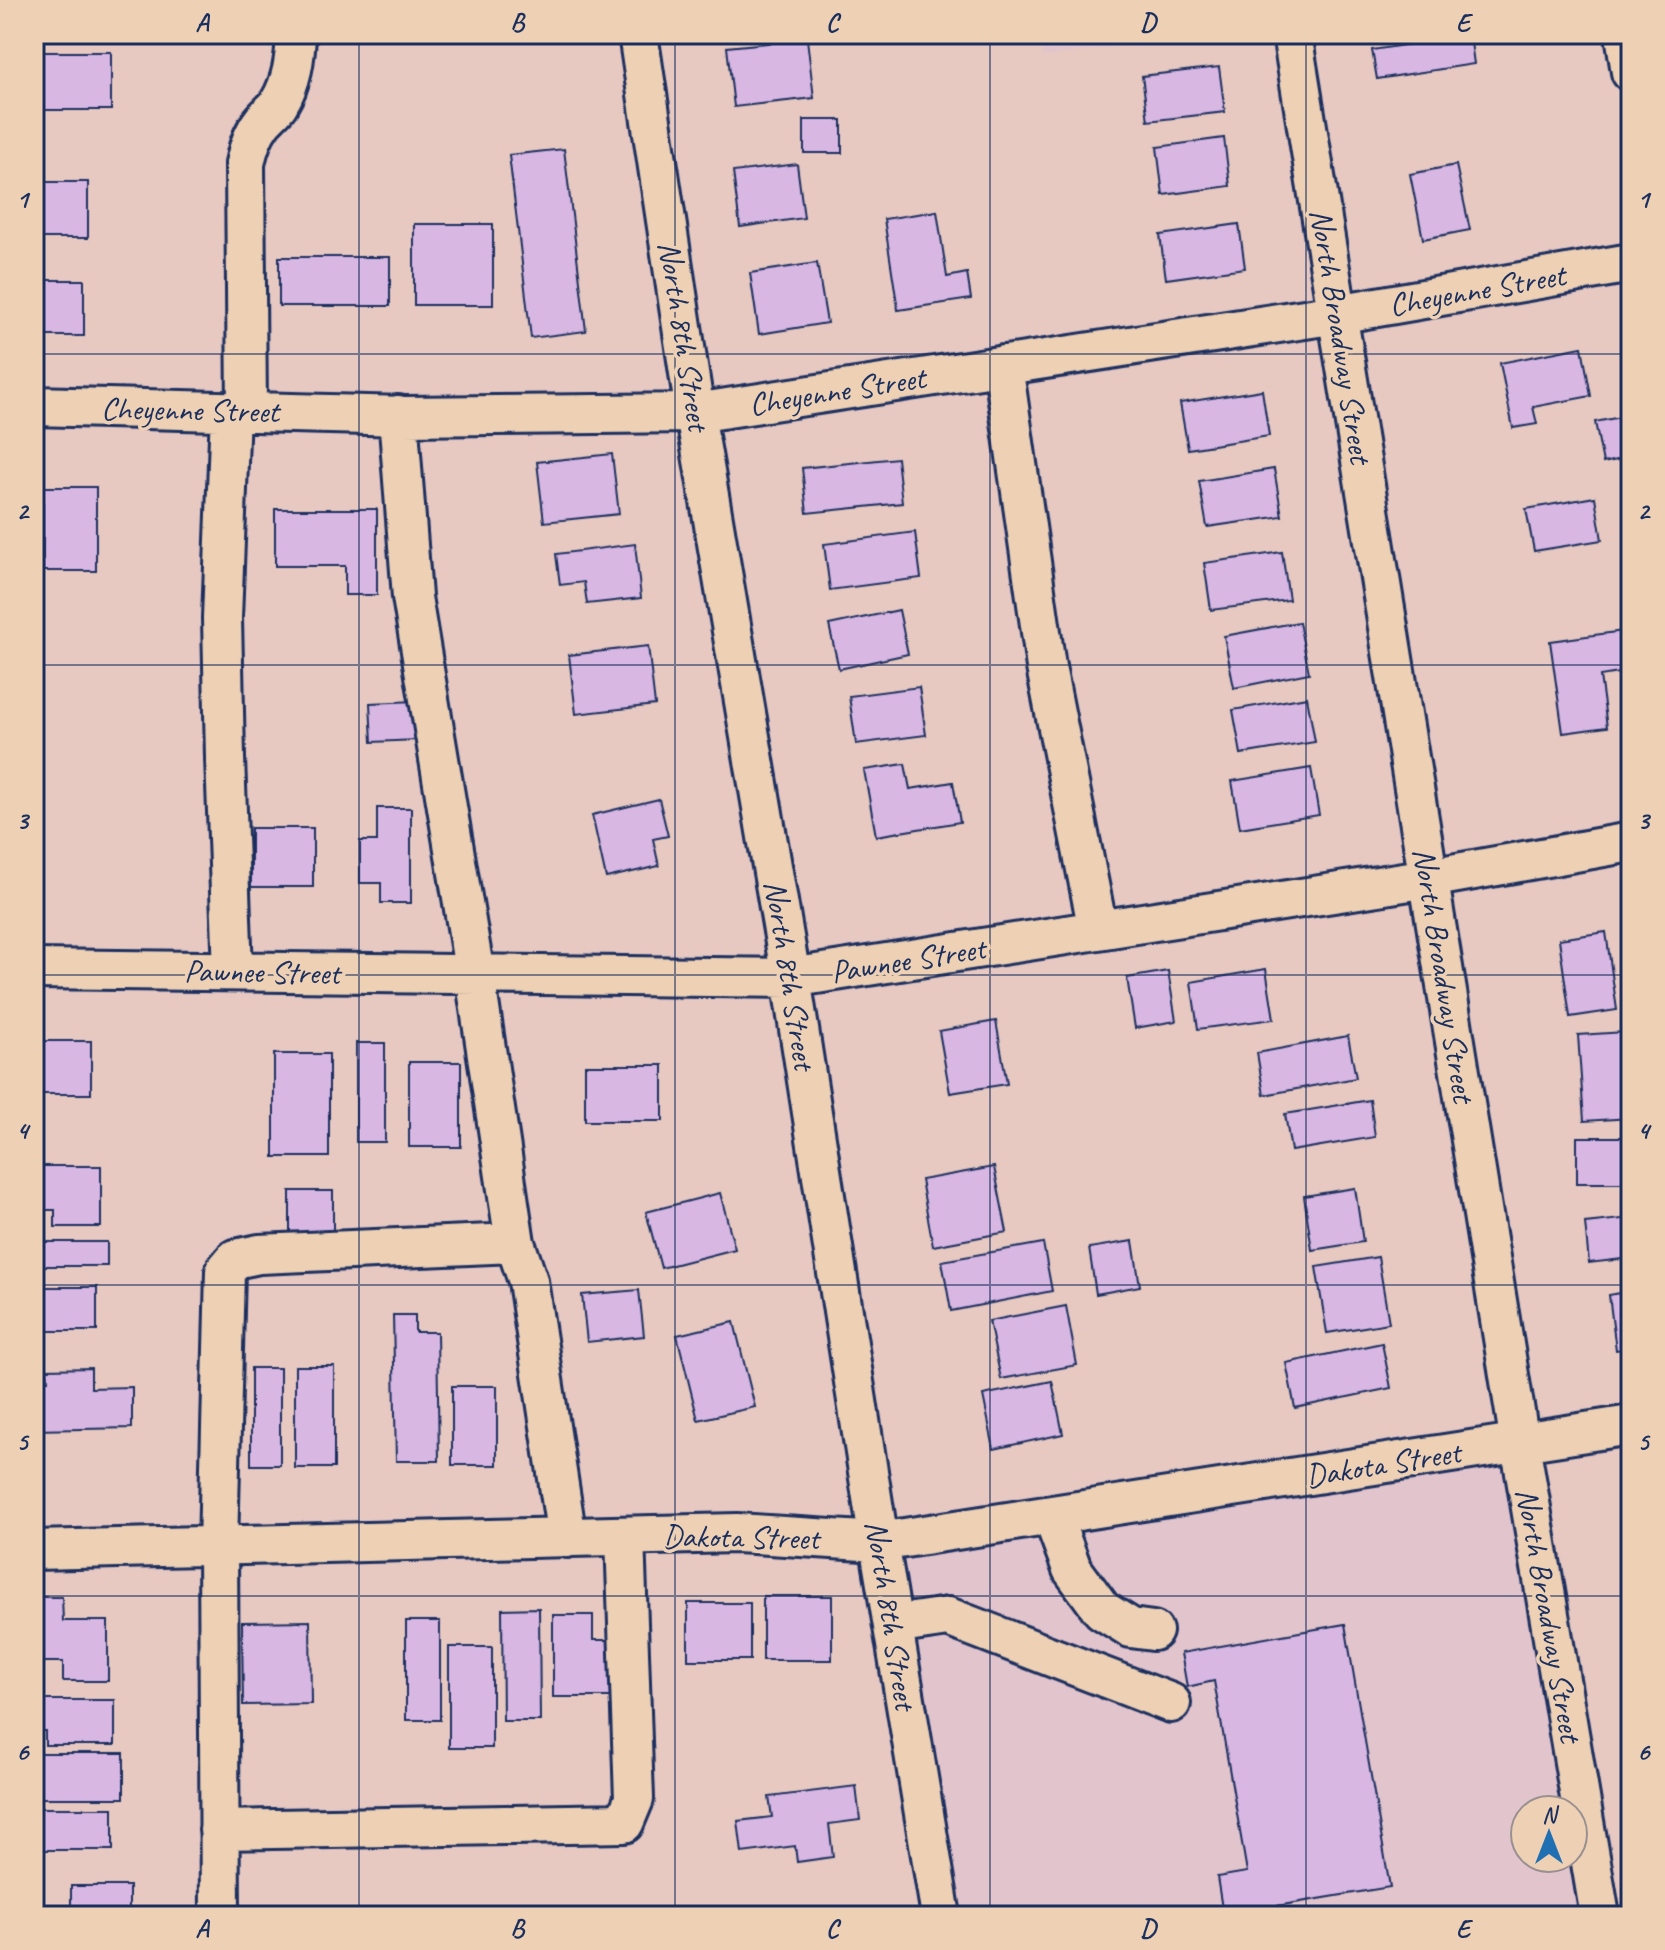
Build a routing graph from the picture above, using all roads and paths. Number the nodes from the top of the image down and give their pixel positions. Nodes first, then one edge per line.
1 (296, 34) edge
2 (638, 34) edge
3 (1292, 34) edge
4 (1625, 34) edge
5 (1631, 72) edge
6 (1631, 263) edge
7 (1337, 314) junction
8 (1003, 365) junction
9 (34, 406) edge
10 (239, 411) junction
11 (695, 413) junction
12 (398, 415) junction
13 (1631, 842) edge
14 (1429, 878) junction
15 (1098, 930) junction
16 (34, 969) edge
17 (233, 971) junction
18 (475, 975) junction
19 (791, 978) junction
20 (515, 1243) junction
21 (1631, 1425) edge
22 (1520, 1443) junction
23 (1052, 1515) junction
24 (625, 1536) junction
25 (567, 1538) junction
26 (879, 1542) junction
27 (218, 1546) junction
28 (34, 1550) edge
29 (893, 1625) junction
30 (1153, 1631) dead end
31 (1171, 1703) dead end
32 (219, 1830) junction
33 (220, 1916) edge
34 (941, 1916) edge
35 (1600, 1916) edge

1 - 10 street
2 - 11 street, North 8th Street
3 - 7 street, North Broadway Street
4 - 5 street
6 - 7 street, Cheyenne Street
7 - 8 street, Cheyenne Street
7 - 14 street, North Broadway Street
8 - 11 street, Cheyenne Street
8 - 15 street
9 - 10 street, Cheyenne Street
10 - 12 street, Cheyenne Street
10 - 17 street
11 - 12 street, Cheyenne Street
11 - 19 street, North 8th Street
12 - 18 street
13 - 14 street, Pawnee Street
14 - 15 street, Pawnee Street
14 - 22 street, North Broadway Street
15 - 19 street, Pawnee Street
16 - 17 street, Pawnee Street
17 - 18 street, Pawnee Street
18 - 19 street, Pawnee Street
18 - 20 street
19 - 26 street, North 8th Street
20 - 25 street
20 - 27 street
21 - 22 street, Dakota Street
22 - 23 street, Dakota Street
22 - 35 street, North Broadway Street
23 - 26 street, Dakota Street
23 - 30 street
24 - 25 street, Dakota Street
24 - 26 street, Dakota Street
24 - 32 street
25 - 27 street, Dakota Street
26 - 29 street, North 8th Street
27 - 28 street, Dakota Street
27 - 32 street
29 - 31 street
29 - 34 street, North 8th Street
32 - 33 street

